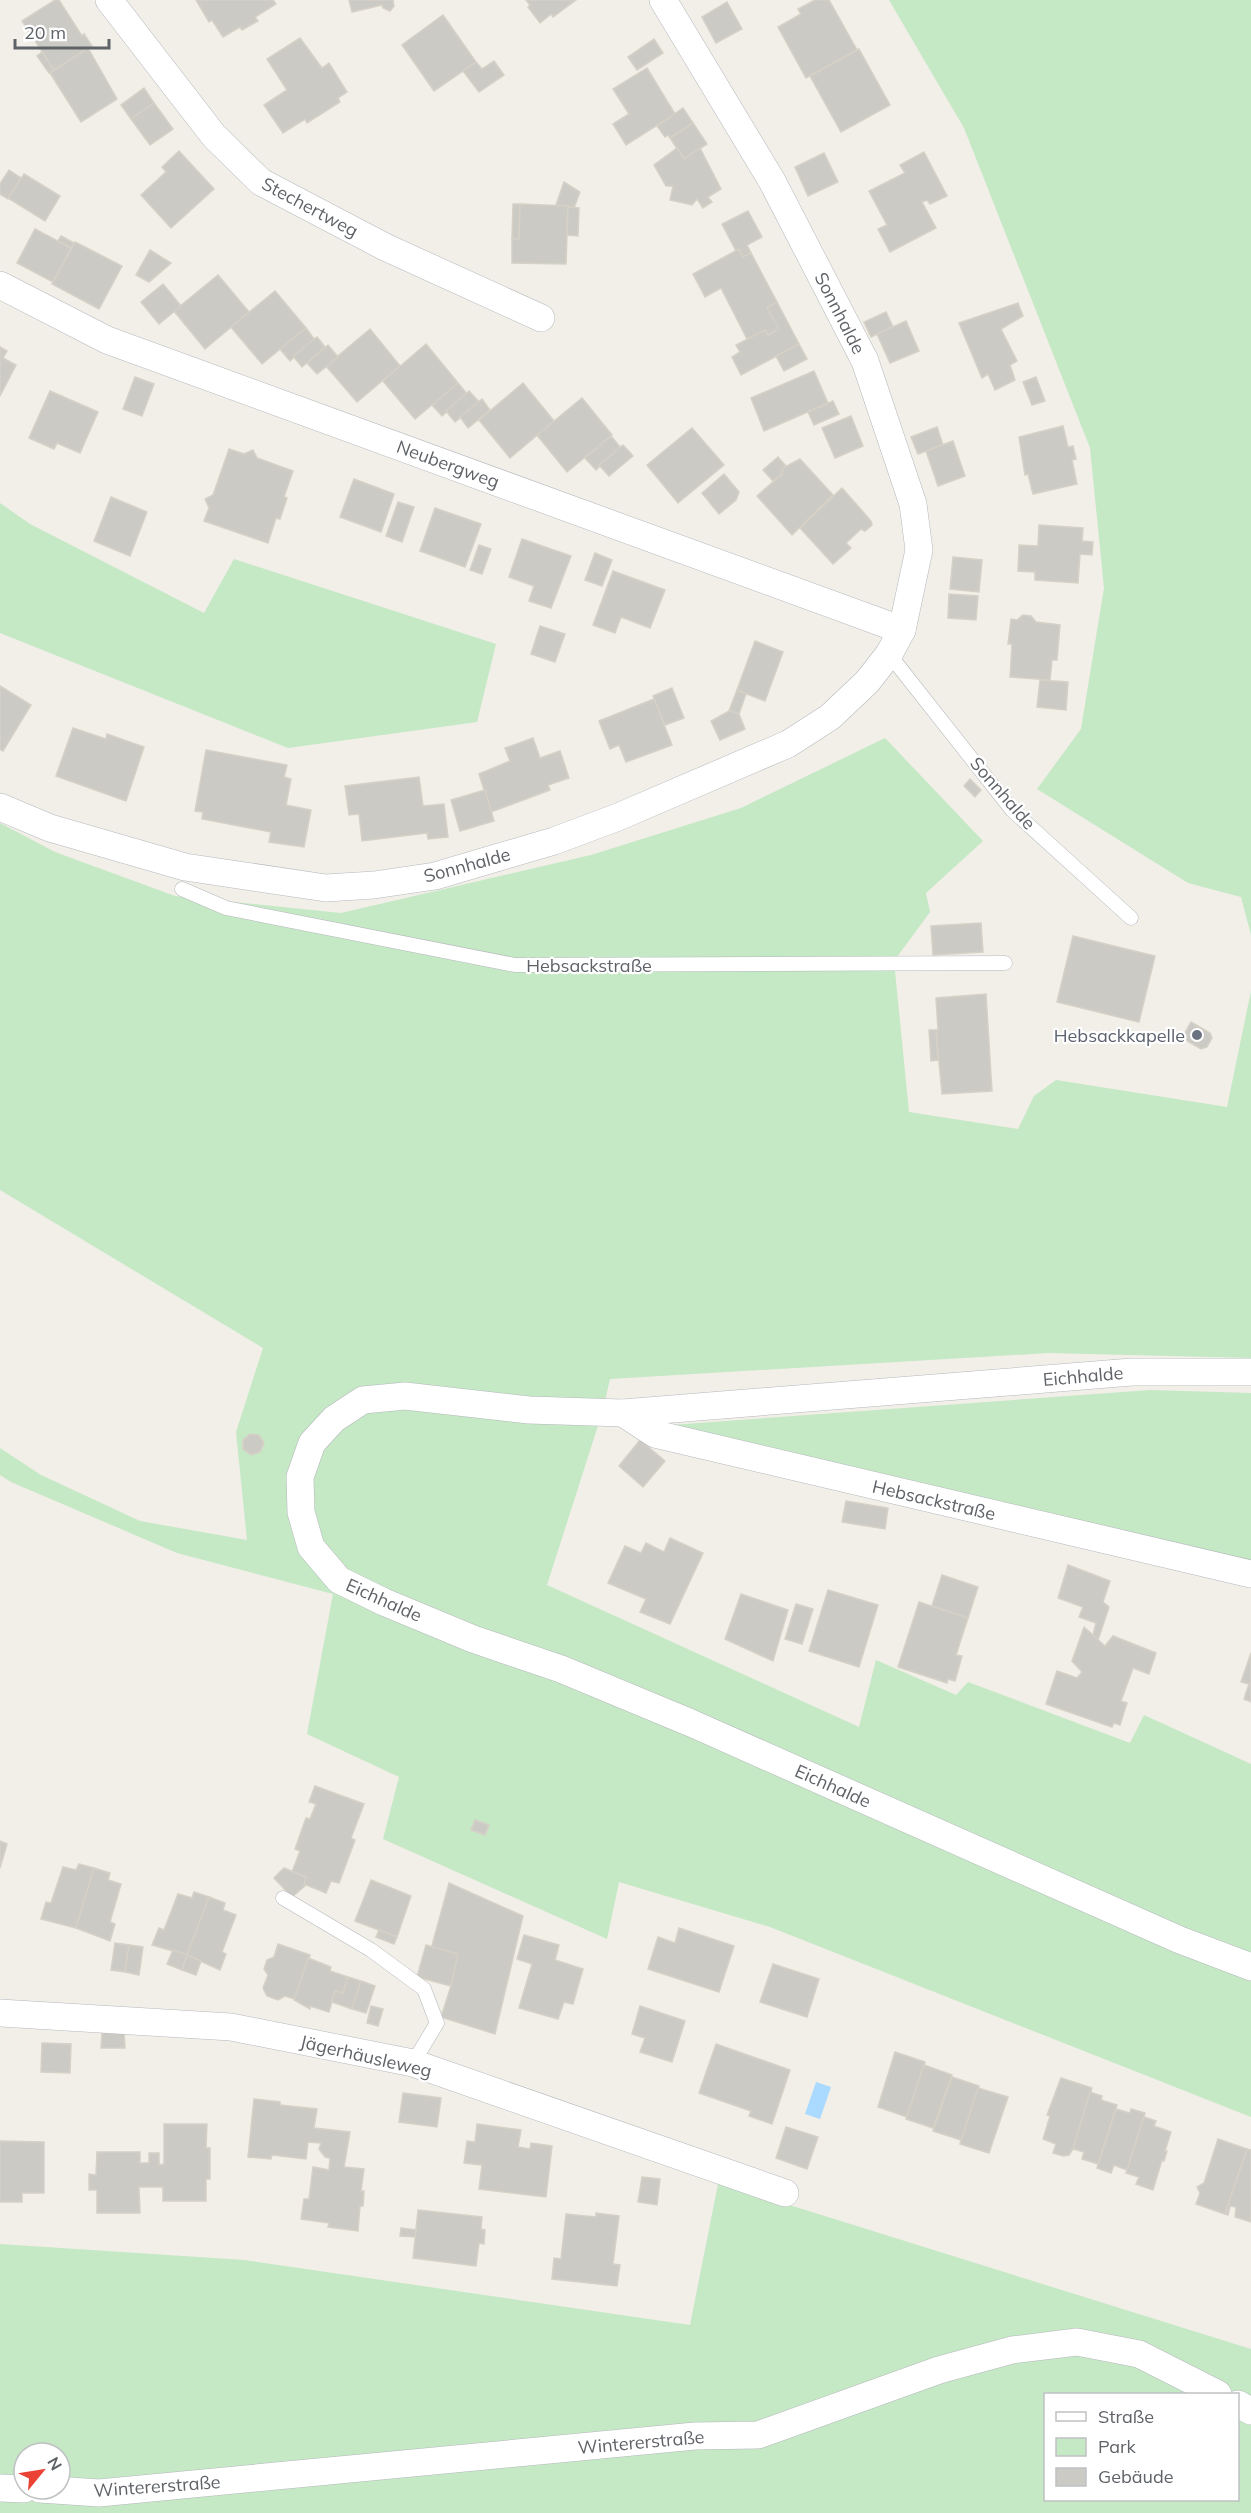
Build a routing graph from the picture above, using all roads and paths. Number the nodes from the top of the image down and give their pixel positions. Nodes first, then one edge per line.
1 (109, 0) edge
2 (663, 0) edge
3 (0, 285) edge
4 (541, 318) dead end
5 (902, 630) junction
6 (889, 654) junction
7 (0, 807) edge
8 (182, 889) dead end
9 (1131, 918) dead end
10 (1005, 963) dead end
11 (1251, 1372) edge
12 (623, 1413) junction
13 (1251, 1574) edge
14 (283, 1898) dead end
15 (1251, 1967) edge
16 (0, 2013) edge
17 (412, 2063) junction
18 (785, 2193) dead end
19 (1216, 2393) edge
20 (72, 2491) edge

1 - 4 street, Stechertweg
2 - 5 street, Sonnhalde
3 - 5 street, Neubergweg
5 - 6 street, Sonnhalde
6 - 7 street, Sonnhalde
6 - 9 lane, Sonnhalde
8 - 10 lane, Hebsackstraße
11 - 12 street, Eichhalde
12 - 13 street, Hebsackstraße
12 - 15 street, Eichhalde
14 - 17 lane
16 - 17 street, Jägerhäusleweg
17 - 18 street, Jägerhäusleweg
19 - 20 street, Wintererstraße

